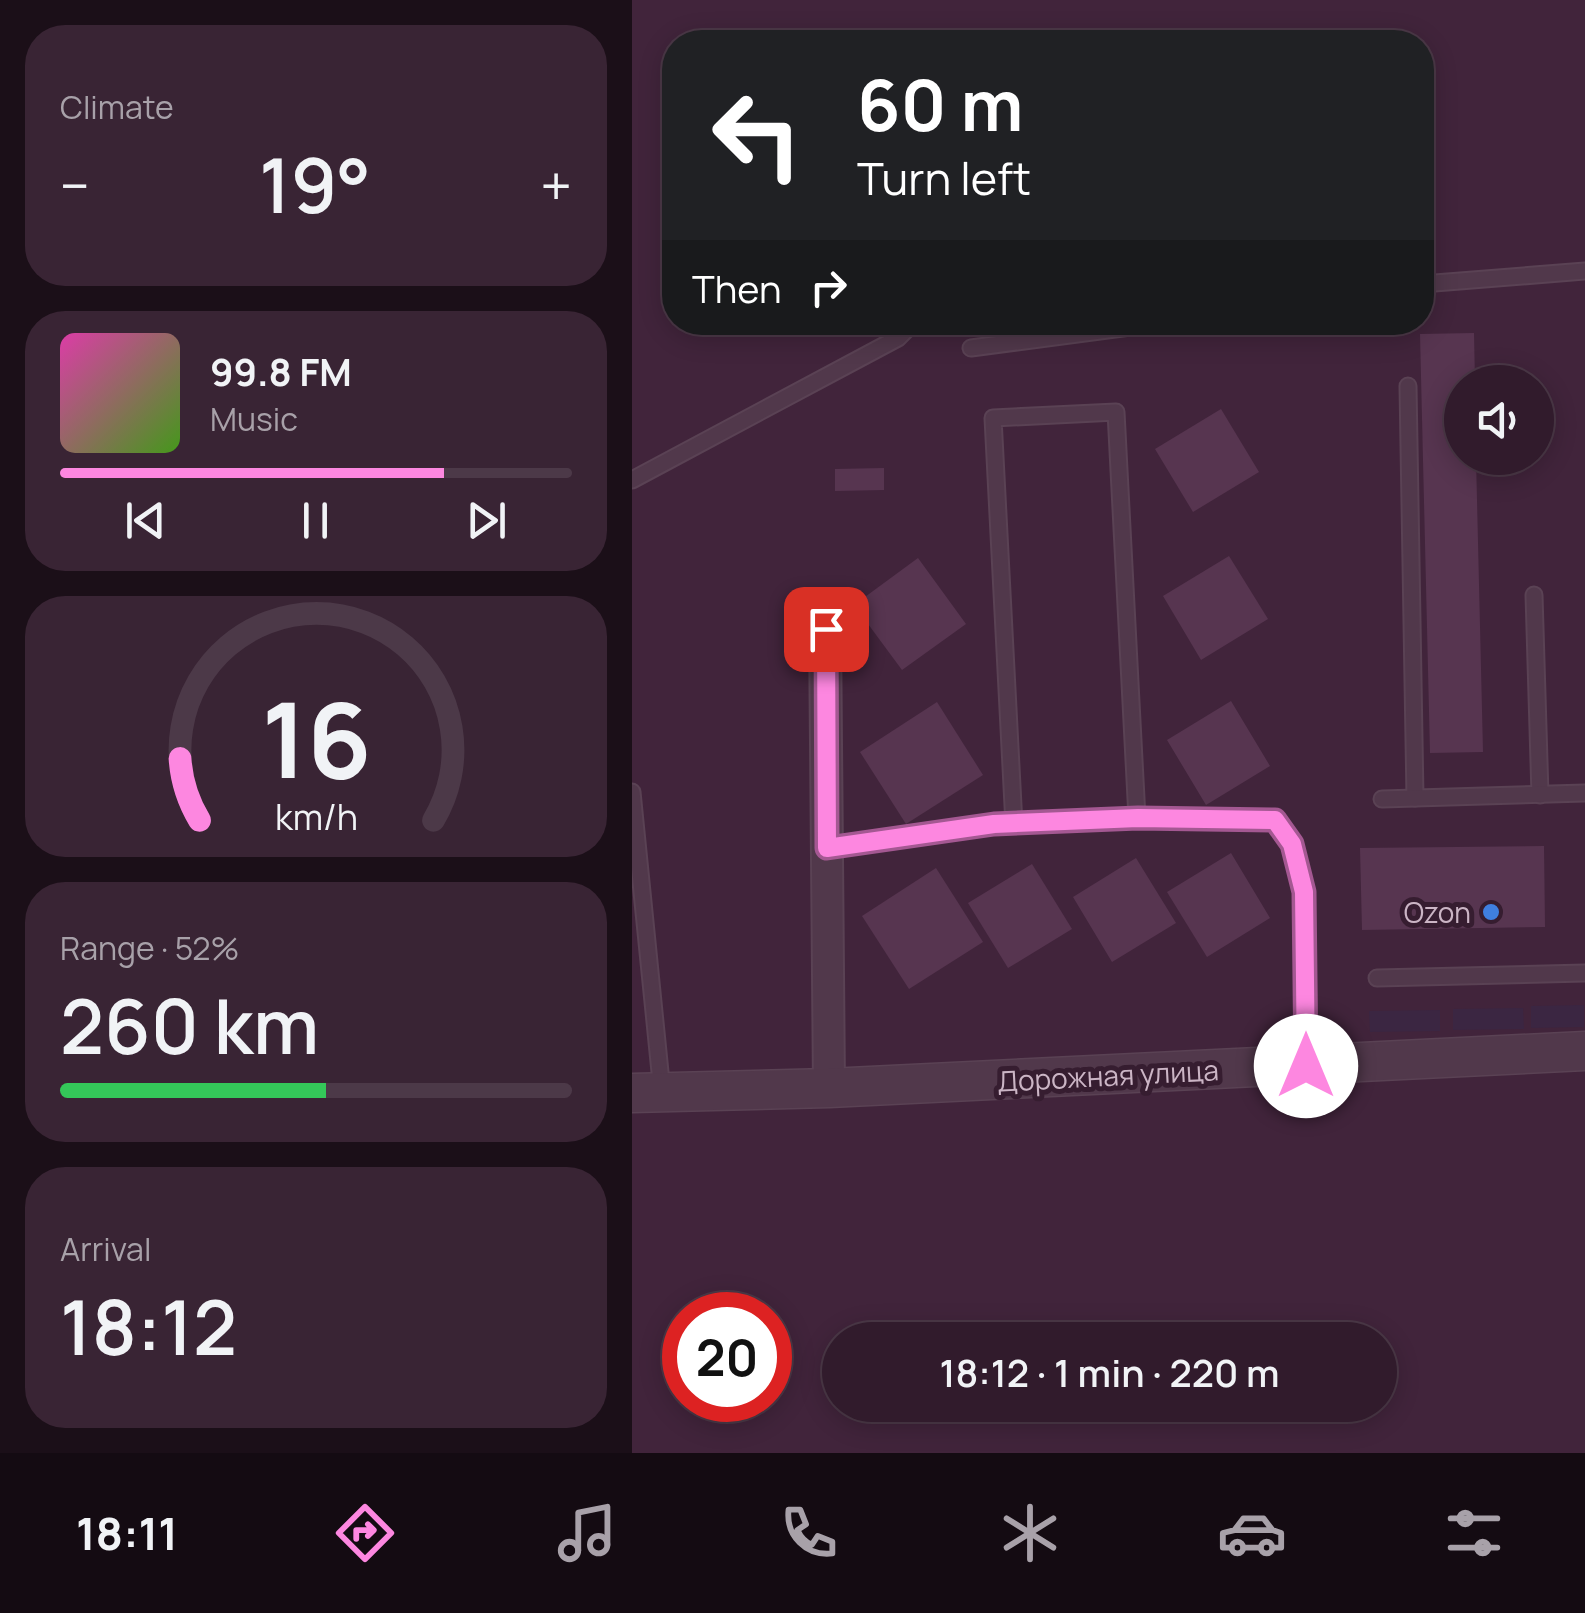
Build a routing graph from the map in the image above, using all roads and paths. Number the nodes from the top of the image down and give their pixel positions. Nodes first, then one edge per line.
1 (1584, 271) edge
2 (1434, 283) edge
3 (901, 335) edge
4 (1070, 335) edge
5 (971, 348) dead end
6 (1408, 386) dead end
7 (632, 480) edge
8 (1534, 595) dead end
9 (826, 629) dead end
10 (632, 792) edge
11 (1584, 794) edge
12 (1540, 795) junction
13 (1415, 798) junction
14 (1382, 799) dead end
15 (1138, 818) junction
16 (1014, 825) junction
17 (635, 846) edge
18 (827, 848) junction
19 (1584, 972) edge
20 (1377, 978) dead end
21 (1584, 1051) edge
22 (1306, 1066) junction
23 (828, 1088) junction
24 (647, 1093) edge

1 - 2 lane
3 - 7 lane
4 - 5 lane
6 - 13 lane
8 - 12 lane
9 - 18 street
10 - 17 lane
11 - 12 lane
12 - 13 lane
13 - 14 lane
15 - 16 lane
15 - 16 lane
15 - 22 lane
16 - 18 lane
17 - 24 lane
18 - 23 street
19 - 20 lane
21 - 22 street, Дорожная улица
22 - 23 street, Дорожная улица
23 - 24 street, Дорожная улица

